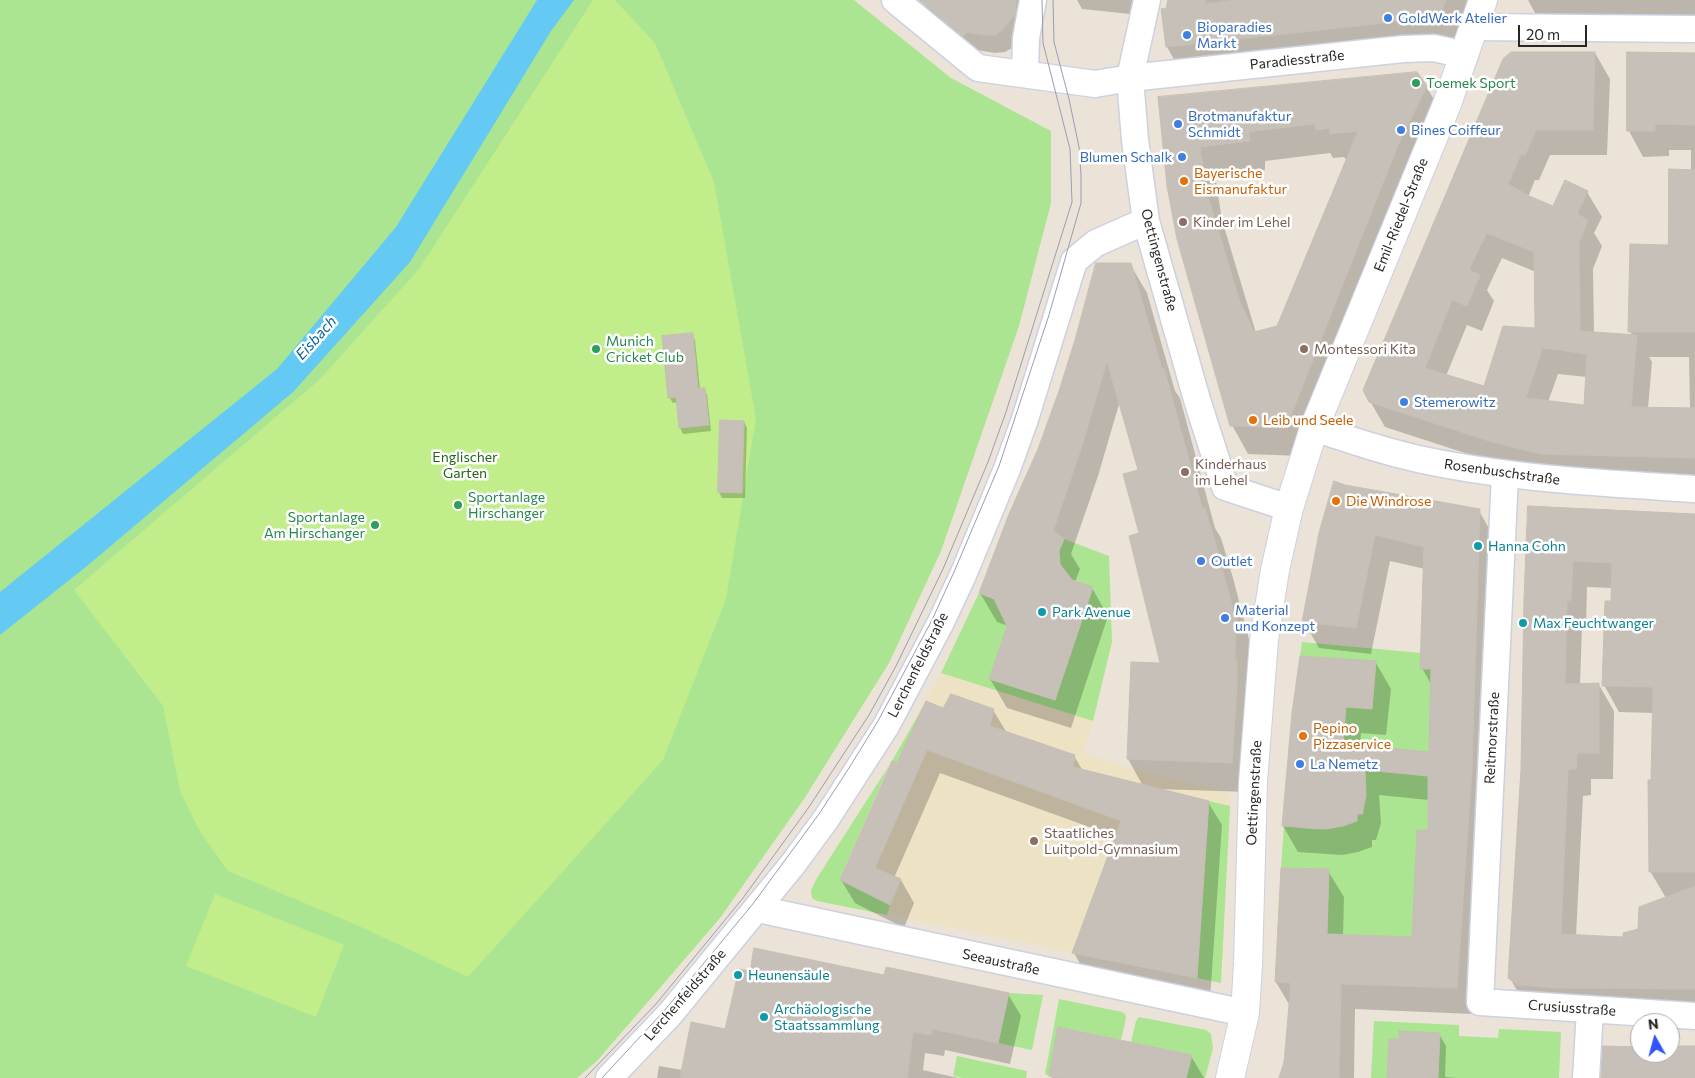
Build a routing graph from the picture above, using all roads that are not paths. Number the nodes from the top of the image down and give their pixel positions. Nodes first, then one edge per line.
1 (895, 0) edge
2 (1033, 0) edge
3 (1147, 0) edge
4 (1483, 0) edge
5 (1474, 28) junction
6 (1695, 29) edge
7 (1465, 55) junction
8 (1025, 73) junction
9 (1130, 78) junction
10 (1146, 221) junction
11 (1314, 428) junction
12 (1505, 474) junction
13 (1695, 489) edge
14 (1289, 508) junction
15 (758, 909) junction
16 (1480, 1002) joint
17 (1590, 1010) junction
18 (1245, 1013) junction
19 (1695, 1016) edge
20 (609, 1078) edge
21 (1230, 1078) edge
22 (1586, 1078) edge

1 - 8 street
2 - 8 street
3 - 9 street
4 - 5 main road, Emil-Riedel-Straße
5 - 6 street
5 - 7 main road, Emil-Riedel-Straße
7 - 9 street, Paradiesstraße
7 - 11 main road, Emil-Riedel-Straße
8 - 9 street
9 - 10 street, Oettingenstraße
10 - 14 street, Oettingenstraße
10 - 15 street, Lerchenfeldstraße
11 - 12 street, Rosenbuschstraße
11 - 14 main road, Oettingenstraße
12 - 13 street, Rosenbuschstraße
12 - 16 street, Reitmorstraße
14 - 18 main road, Oettingenstraße
15 - 18 street, Seeaustraße
15 - 20 street, Lerchenfeldstraße
16 - 17 street, Crusiusstraße
17 - 19 street, Crusiusstraße
17 - 22 street
18 - 21 main road, Oettingenstraße

